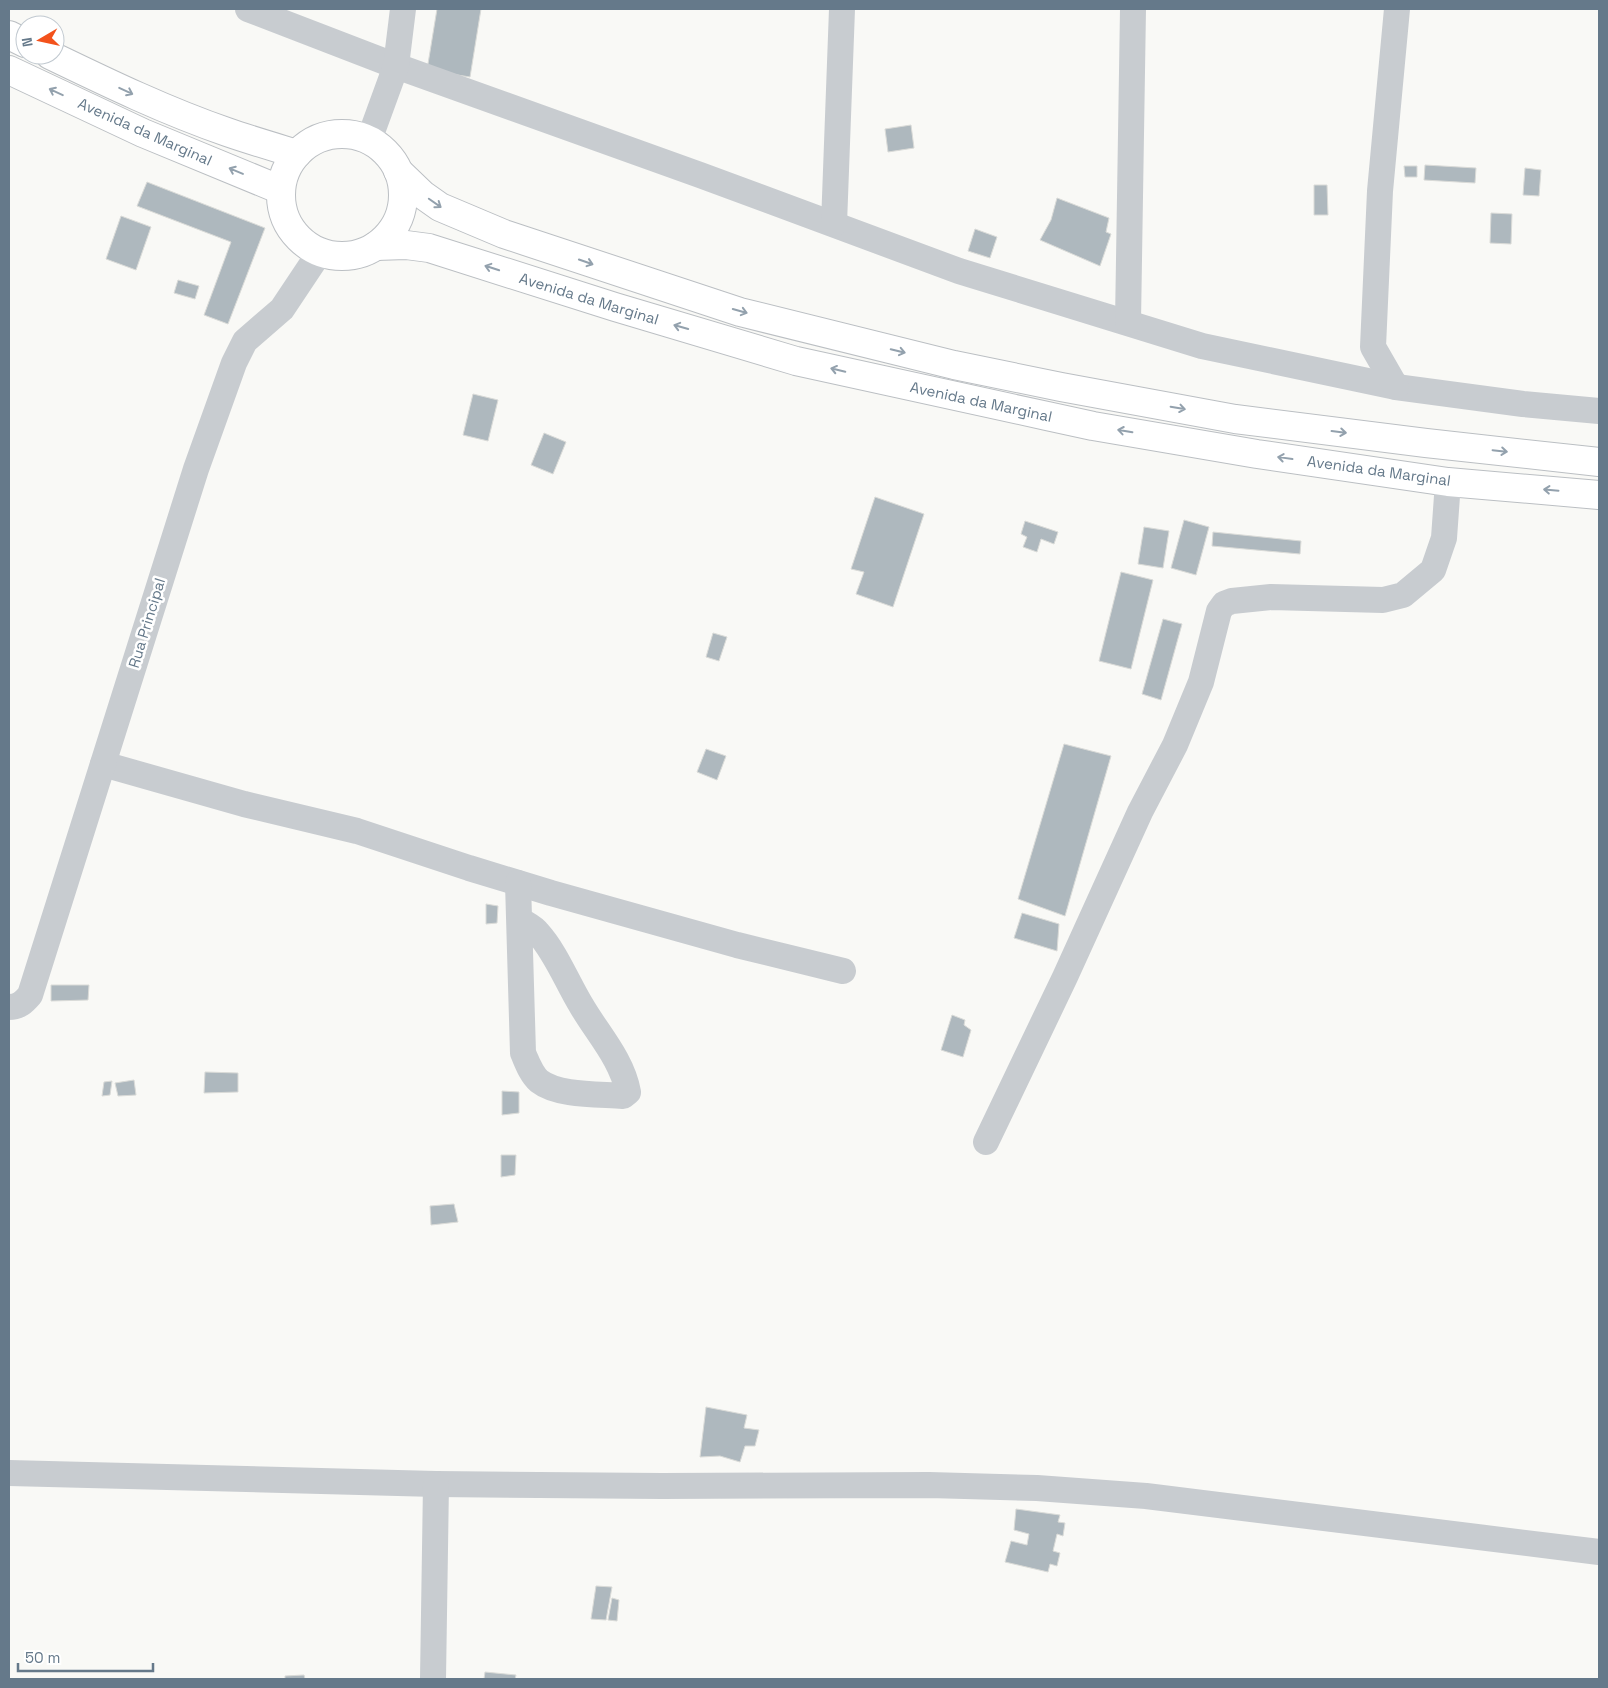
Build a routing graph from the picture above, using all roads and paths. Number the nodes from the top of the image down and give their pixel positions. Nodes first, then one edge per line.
1 (248, 9) edge
2 (403, 9) edge
3 (842, 9) edge
4 (1133, 9) edge
5 (1397, 9) edge
6 (65, 62) edge
7 (396, 66) junction
8 (9, 70) edge
9 (369, 140) junction
10 (297, 154) junction
11 (398, 171) junction
12 (281, 190) junction
13 (834, 224) junction
14 (376, 246) junction
15 (320, 252) junction
16 (1128, 322) junction
17 (1373, 347) junction
18 (1343, 376) junction
19 (1396, 387) junction
20 (1599, 411) edge
21 (1599, 462) edge
22 (1448, 482) junction
23 (1599, 495) edge
24 (103, 764) junction
25 (518, 883) junction
26 (520, 920) junction
27 (843, 972) dead end
28 (9, 1007) edge
29 (986, 1142) dead end
30 (9, 1473) edge
31 (436, 1484) junction
32 (1599, 1552) edge
33 (433, 1679) edge

1 - 7 street
2 - 7 street
3 - 13 street
4 - 16 street
5 - 17 street
6 -> 10 main road, Avenida da Marginal
7 - 9 street
7 - 13 street
12 -> 8 main road, Avenida da Marginal
9 - 10 main road
9 - 11 main road
10 - 12 main road
11 - 14 main road
11 -> 21 main road, Avenida da Marginal
12 - 15 main road
13 - 16 street
14 - 15 main road
22 -> 14 main road, Avenida da Marginal
15 - 24 street, Rua Principal
16 - 18 street
17 - 18 street
17 - 19 street
18 - 19 street
19 - 20 street
23 -> 22 main road, Avenida da Marginal
22 - 29 street
24 - 25 street
24 - 28 street, Rua Principal
25 - 26 street
25 - 27 street
26 - 26 street
30 - 31 street
31 - 32 street
31 - 33 street

